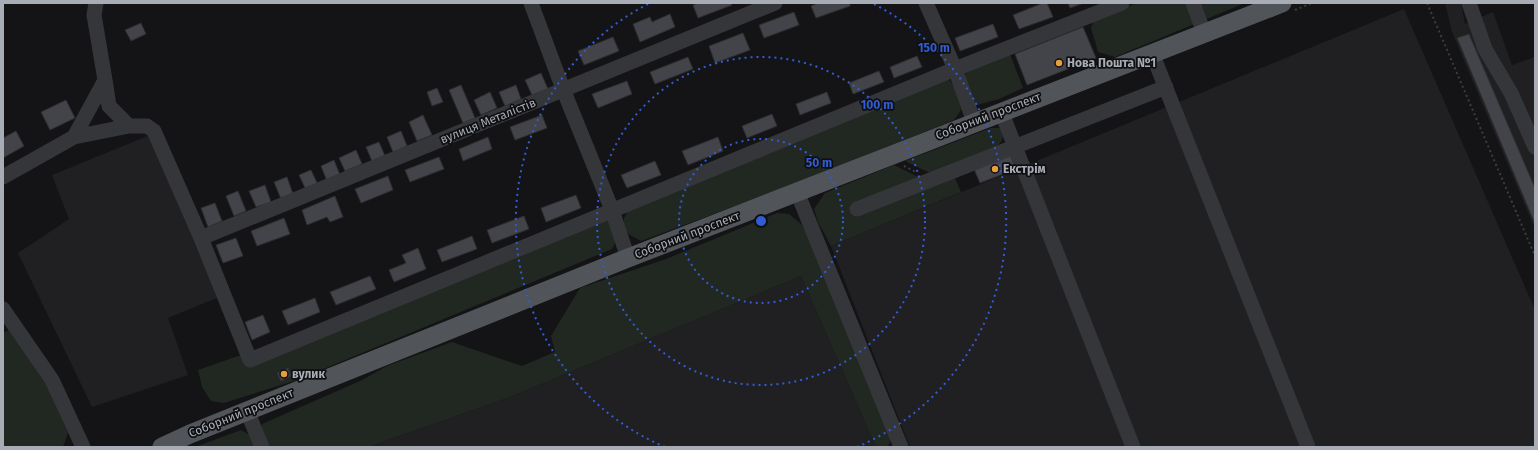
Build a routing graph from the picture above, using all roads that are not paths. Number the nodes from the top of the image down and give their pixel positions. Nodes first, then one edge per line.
1 (96, 3) edge
2 (531, 3) edge
3 (775, 3) edge
4 (926, 3) edge
5 (1122, 3) edge
6 (1193, 3) edge
7 (1282, 3) edge
8 (1469, 3) edge
9 (1204, 33) junction
10 (1152, 53) junction
11 (955, 69) junction
12 (105, 80) junction
13 (1166, 87) junction
14 (563, 89) junction
15 (1001, 111) junction
16 (974, 122) junction
17 (129, 126) junction
18 (74, 137) junction
19 (1015, 147) junction
20 (1535, 147) edge
21 (3, 177) edge
22 (797, 192) junction
23 (857, 209) dead end
24 (612, 210) junction
25 (201, 238) junction
26 (628, 258) junction
27 (3, 309) edge
28 (247, 411) junction
29 (83, 447) edge
30 (162, 447) edge
31 (262, 447) edge
32 (901, 447) edge
33 (1133, 447) edge
34 (1308, 447) edge

1 - 12 street
2 - 14 street
3 - 14 street, вулиця Металістів
4 - 11 street
5 - 11 street
6 - 9 street
7 - 9 main road, Соборний проспект
8 - 20 street
9 - 10 main road, Соборний проспект
10 - 13 street
10 - 15 main road, Соборний проспект
11 - 16 street
11 - 24 street
12 - 17 street
12 - 18 street
13 - 19 street
13 - 34 street
14 - 24 street
14 - 25 street, вулиця Металістів
15 - 16 main road, Соборний проспект
15 - 19 street
16 - 22 main road, Соборний проспект
17 - 18 street
17 - 25 street
18 - 21 street
19 - 23 street
19 - 33 street
22 - 26 main road, Соборний проспект
22 - 32 street
24 - 25 street
24 - 26 street
26 - 28 main road, Соборний проспект
27 - 29 street
28 - 30 main road, Соборний проспект
28 - 31 street

